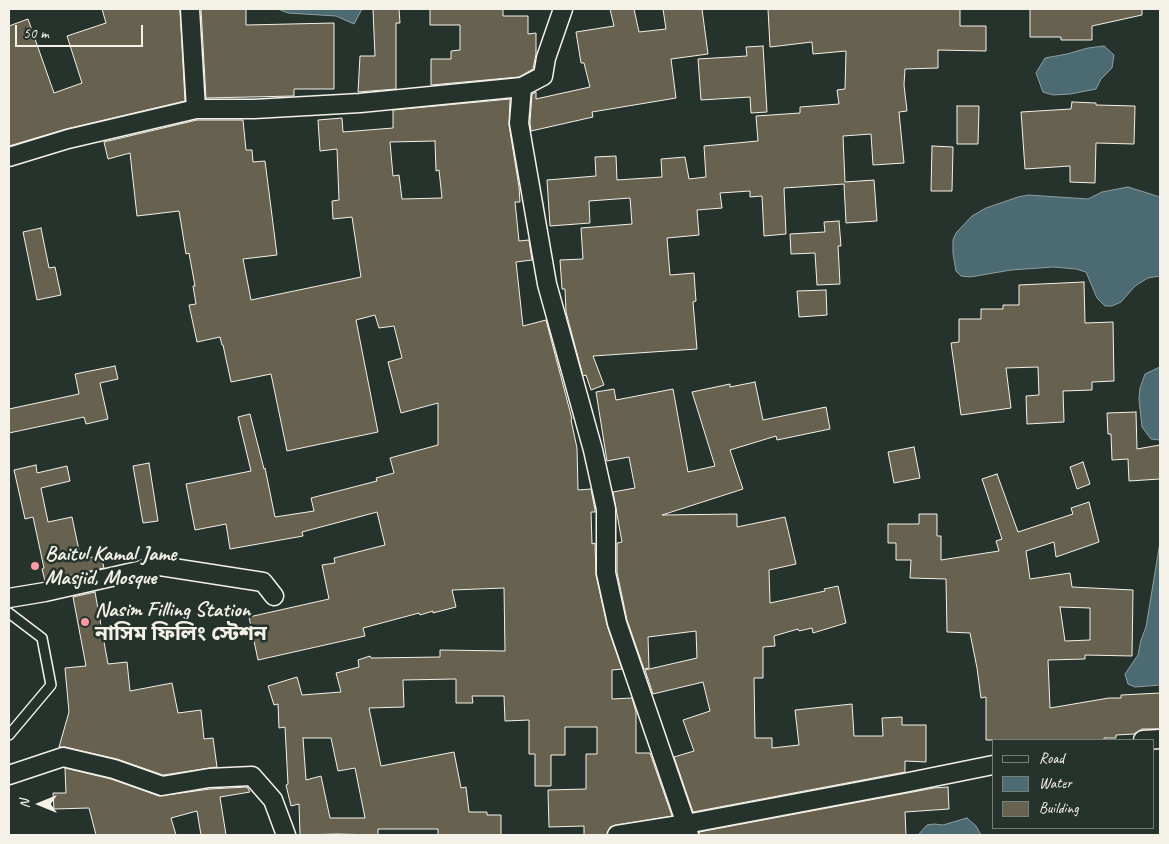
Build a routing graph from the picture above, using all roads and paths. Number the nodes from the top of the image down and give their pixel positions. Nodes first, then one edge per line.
1 (190, 9) edge
2 (563, 9) edge
3 (522, 87) junction
4 (196, 109) junction
5 (9, 157) edge
6 (274, 596) dead end
7 (9, 598) edge
8 (9, 613) edge
9 (9, 735) edge
10 (992, 765) edge
11 (9, 775) edge
12 (687, 830) edge
13 (286, 835) edge
14 (617, 835) edge

1 - 4 street
2 - 3 street
3 - 4 street
3 - 12 street
4 - 5 street
6 - 7 street
8 - 9 lane
10 - 12 street
11 - 13 street
12 - 14 street

